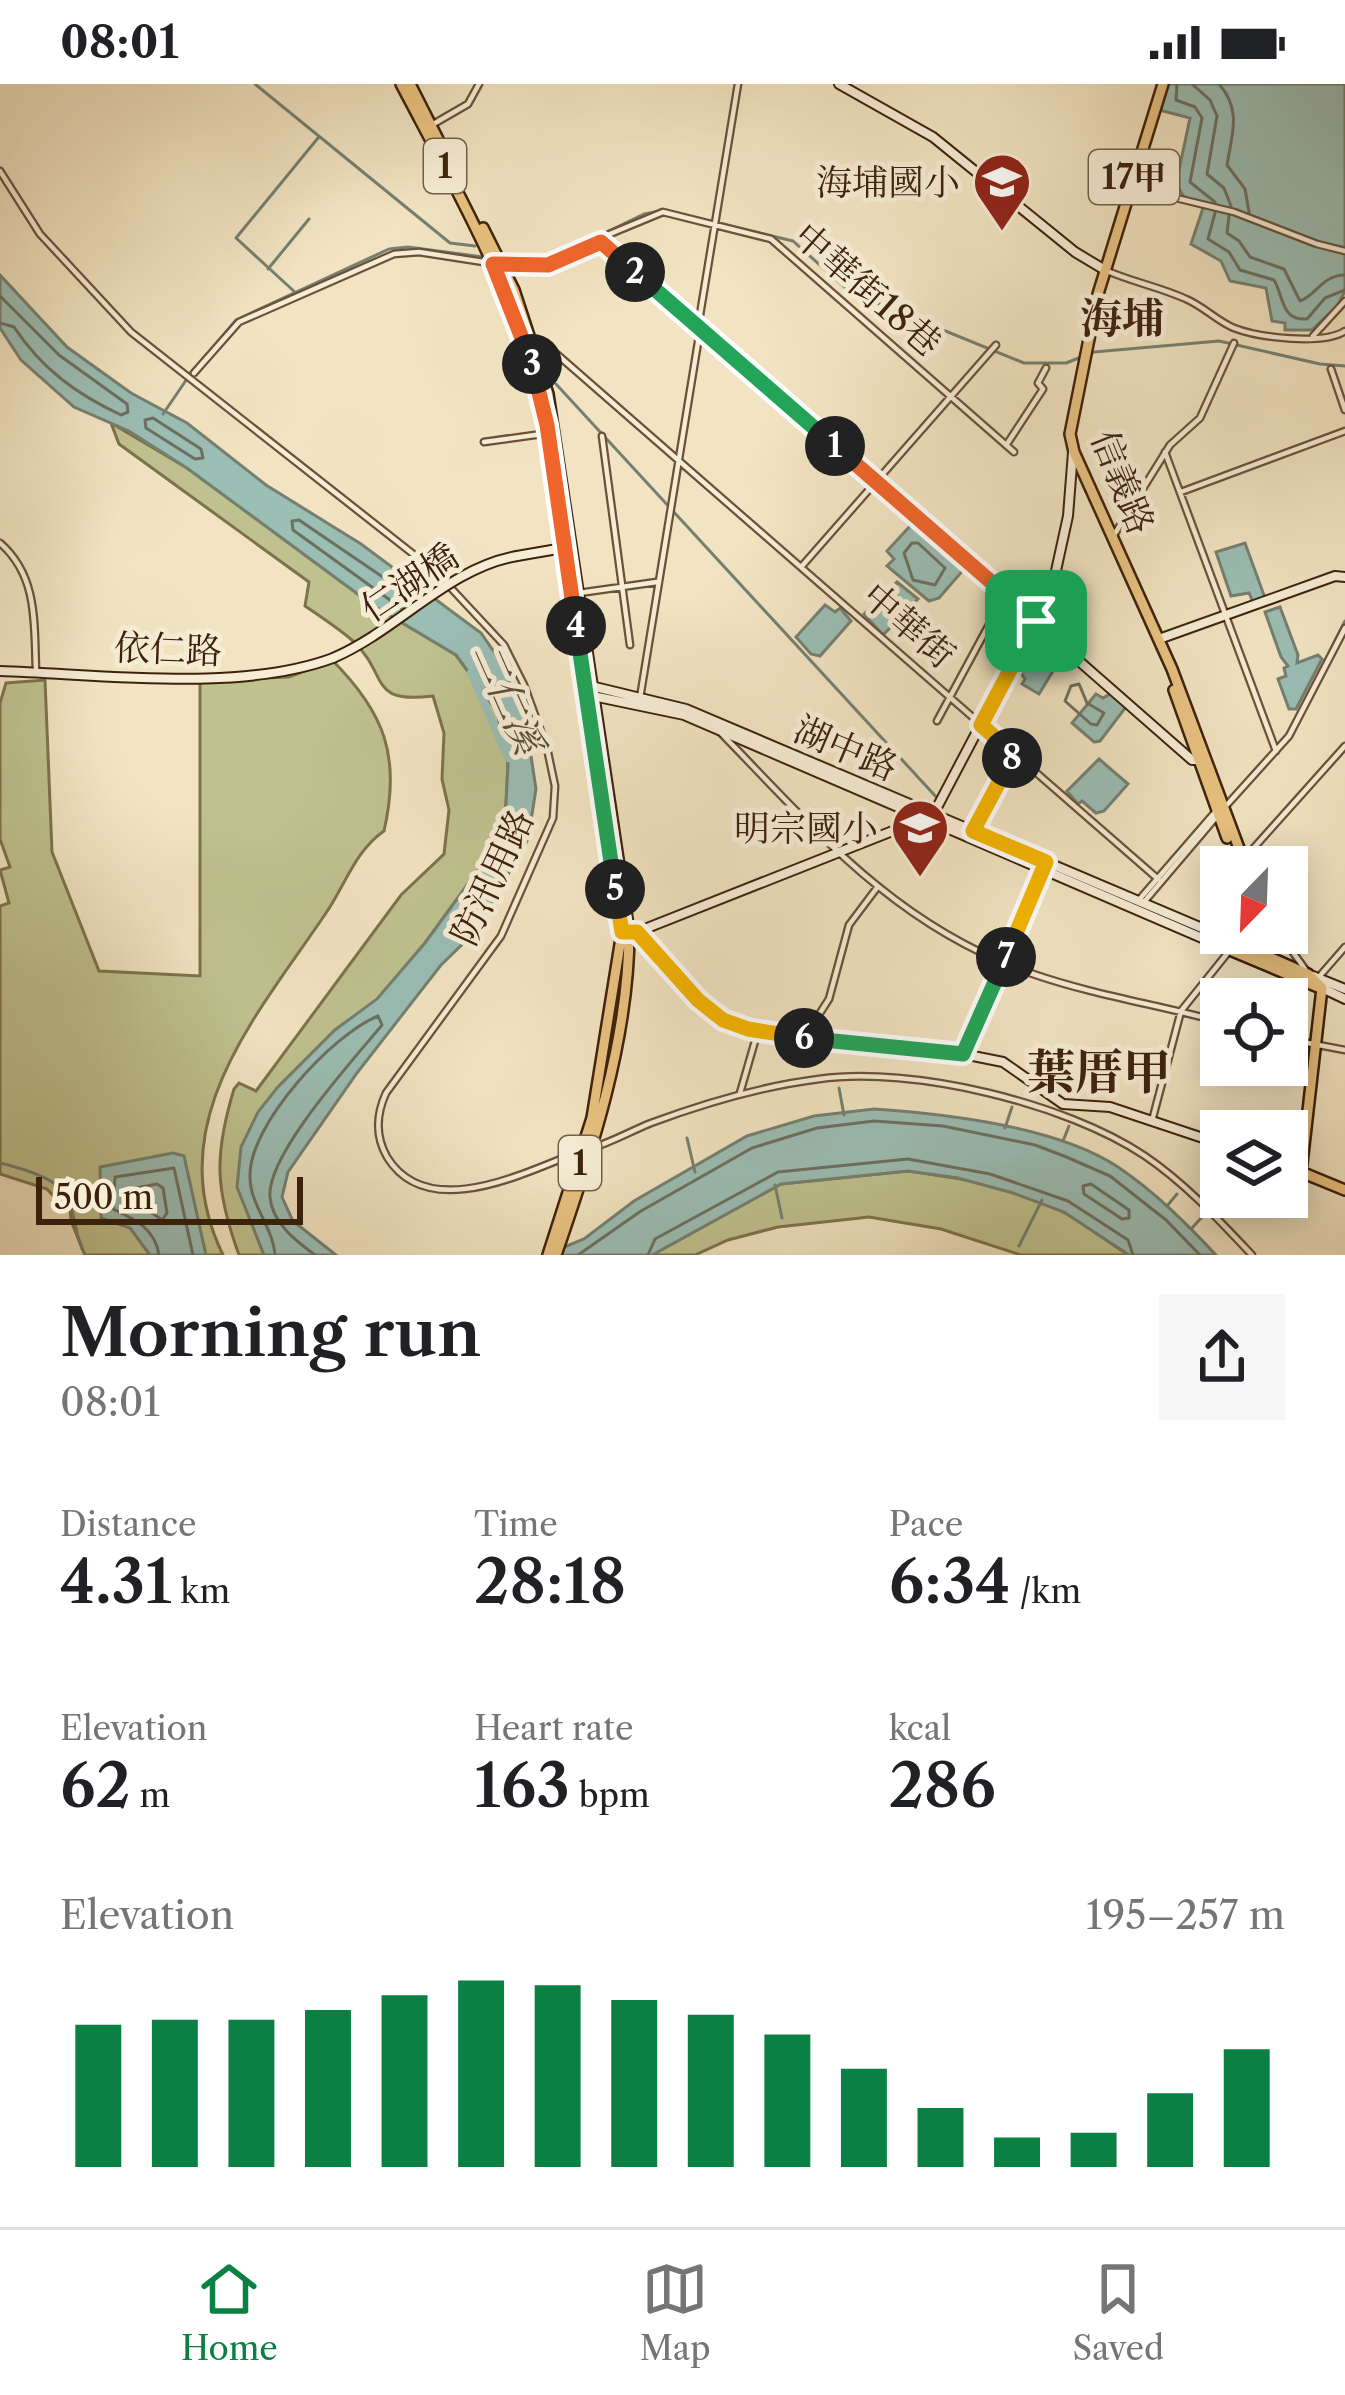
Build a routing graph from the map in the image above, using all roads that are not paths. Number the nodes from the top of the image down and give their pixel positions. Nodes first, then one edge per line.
1 (406, 84) edge
2 (479, 84) edge
3 (738, 84) edge
4 (839, 84) edge
5 (1162, 84) edge
6 (428, 127) junction
7 (0, 171) edge
8 (1172, 197) dead end
9 (715, 221) junction
10 (601, 242) junction
11 (1345, 251) edge
12 (496, 262) junction
13 (1106, 270) junction
14 (1345, 301) edge
15 (699, 328) junction
16 (1345, 331) edge
17 (1313, 336) junction
18 (1234, 343) dead end
19 (534, 344) junction
20 (994, 347) dead end
21 (1046, 368) dead end
22 (1331, 369) dead end
23 (194, 373) dead end
24 (950, 396) junction
25 (1345, 410) edge
26 (1345, 431) edge
27 (548, 433) junction
28 (602, 436) dead end
29 (484, 442) dead end
30 (1006, 444) junction
31 (1015, 452) dead end
32 (1074, 452) junction
33 (1166, 452) junction
34 (678, 459) junction
35 (875, 481) junction
36 (1181, 492) junction
37 (1114, 536) junction
38 (0, 543) edge
39 (568, 547) junction
40 (801, 567) junction
41 (1345, 578) edge
42 (659, 582) junction
43 (623, 585) junction
44 (579, 593) junction
45 (1004, 595) junction
46 (1226, 616) junction
47 (1036, 621) junction
48 (1345, 628) edge
49 (1159, 639) junction
50 (630, 645) dead end
51 (333, 658) joint
52 (0, 670) edge
53 (36, 672) junction
54 (590, 691) junction
55 (950, 697) junction
56 (639, 699) junction
57 (937, 721) dead end
58 (981, 725) junction
59 (717, 726) junction
60 (1345, 746) edge
61 (1276, 751) junction
62 (1014, 754) junction
63 (1202, 760) junction
64 (1219, 812) junction
65 (933, 814) junction
66 (921, 817) junction
67 (973, 831) junction
68 (1234, 846) edge
69 (1259, 846) edge
70 (834, 852) junction
71 (1045, 866) junction
72 (1158, 879) junction
73 (876, 888) junction
74 (1141, 902) junction
75 (1200, 927) edge
76 (1200, 928) edge
77 (629, 932) junction
78 (1345, 947) edge
79 (1230, 954) edge
80 (1262, 954) edge
81 (1262, 954) edge
82 (1296, 954) edge
83 (1004, 962) junction
84 (1316, 980) junction
85 (1345, 989) edge
86 (1345, 999) edge
87 (1181, 1011) junction
88 (1200, 1016) edge
89 (804, 1038) junction
90 (755, 1041) dead end
91 (1308, 1044) edge
92 (1316, 1045) junction
93 (1345, 1050) edge
94 (963, 1054) junction
95 (740, 1096) junction
96 (1308, 1113) edge
97 (1152, 1121) junction
98 (1200, 1137) edge
99 (588, 1149) junction
100 (1308, 1175) edge
101 (1345, 1190) edge
102 (552, 1255) edge
103 (1252, 1255) edge

1 - 6 main road, 1
2 - 6 street
3 - 9 street
4 - 13 street
5 - 13 main road, 17甲
6 - 12 main road, 1
7 - 99 street, 防汛用路
8 - 11 street
9 - 10 street, 中華街18巷
9 - 15 street
9 - 24 street, 中華街18巷
10 - 12 street
10 - 15 street
12 - 19 main road, 1
12 - 23 street
12 - 27 main road, 1
13 - 17 street
13 - 32 main road, 信義路 / 17甲
14 - 17 street
15 - 34 street
15 - 35 street
16 - 17 street
18 - 33 street
19 - 34 street, 中華街
19 - 39 main road, 1
20 - 24 street
21 - 30 street
22 - 25 street
24 - 30 street, 中華街18巷
24 - 35 street
26 - 36 street
27 - 29 street
27 - 39 main road, 1
28 - 43 street
30 - 31 street, 中華街18巷
32 - 37 main road, 信義路 / 17甲
32 - 47 street, 中華街
33 - 36 street
33 - 37 street
34 - 40 street, 中華街
34 - 42 street
35 - 40 street
35 - 45 street
36 - 46 street
37 - 49 main road, 信義路 / 17甲
38 - 53 street
39 - 44 main road, 1
39 - 51 street, 仁湖橋, bridge
39 - 54 main road, 1
40 - 55 street, 中華街
41 - 46 street
42 - 43 street
42 - 56 street
43 - 44 street
43 - 50 street
44 - 54 main road, 1
45 - 47 street
45 - 55 street
46 - 49 street
46 - 61 street
47 - 58 street, 中華街
47 - 63 street
48 - 61 street
49 - 63 main road, 信義路 / 17甲
51 - 53 street, 依仁路
52 - 53 street, 依仁路
54 - 56 street, 湖中路
54 - 77 main road, 1
55 - 57 street
55 - 58 street, 中華街
56 - 59 street, 湖中路
58 - 62 street, 中華街
58 - 65 street, 中華街
59 - 65 street, 湖中路
59 - 66 street, 湖中路
59 - 70 street
60 - 69 street
61 - 64 street
62 - 67 street
62 - 72 street, 中華街
63 - 64 main road, 信義路 / 17甲
64 - 68 main road, 信義路 / 17甲
64 - 72 street
64 - 74 street
65 - 66 street
65 - 67 street, 湖中路
66 - 70 street
66 - 71 street, 湖中路
67 - 71 street, 湖中路
70 - 73 street
70 - 77 street
71 - 74 street, 湖中路
71 - 76 street, 湖中路
71 - 83 street
72 - 74 street
73 - 83 street
73 - 89 street
74 - 75 street, 湖中路
77 - 89 street
77 - 99 main road, 1
78 - 84 street
79 - 87 street
80 - 84 main road, 湖中路
81 - 84 main road, 湖中路
82 - 84 street
83 - 87 street
83 - 94 street
84 - 85 street, 湖中路
84 - 86 street, 湖中路
84 - 92 main road
87 - 88 street
87 - 97 street
89 - 94 street
90 - 95 street
91 - 92 street
92 - 93 street
92 - 96 main road
94 - 97 street
95 - 99 street, 防汛用路
95 - 103 street, 防汛用路
97 - 98 street
99 - 102 main road, 1
100 - 101 main road

